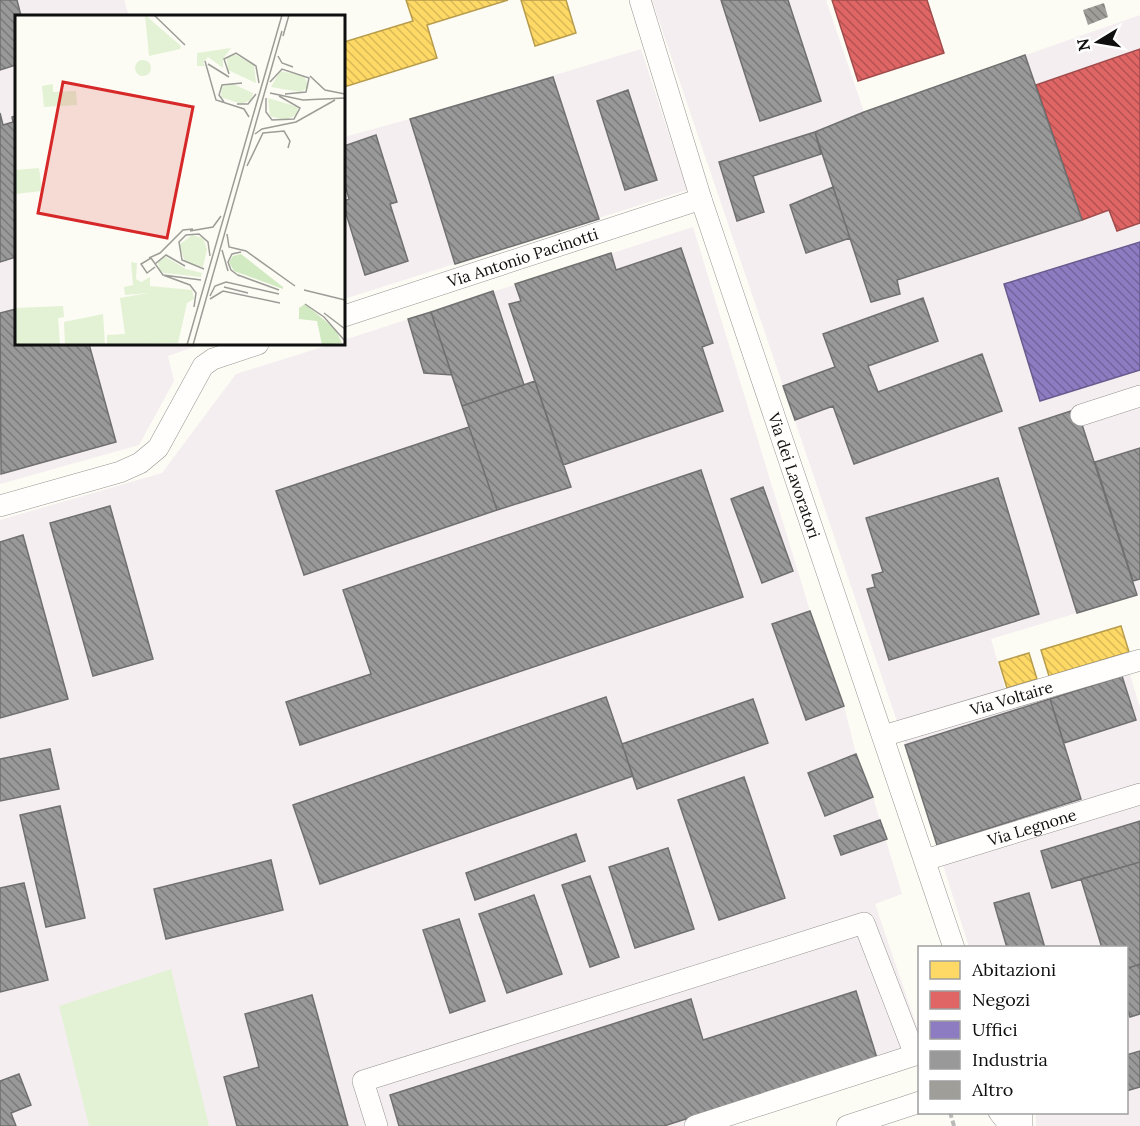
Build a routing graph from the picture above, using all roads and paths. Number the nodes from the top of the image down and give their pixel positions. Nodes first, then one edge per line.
1 (640, 0) edge
2 (701, 199) junction
3 (345, 316) edge
4 (255, 345) edge
5 (1140, 396) edge
6 (1081, 415) dead end
7 (0, 506) edge
8 (1140, 660) edge
9 (883, 736) junction
10 (1140, 794) edge
11 (925, 860) junction
12 (953, 946) edge
13 (918, 1103) edge
14 (1000, 1114) edge
15 (377, 1126) edge
16 (695, 1126) edge
17 (846, 1126) edge
18 (1010, 1126) edge

1 - 2 street, Via dei Lavoratori
2 - 3 street, Via Antonio Pacinotti
2 - 9 street, Via dei Lavoratori
4 - 7 street
5 - 6 street
8 - 9 street, Via Voltaire
9 - 11 street, Via dei Lavoratori
10 - 11 street, Via Legnone
11 - 12 street, Via dei Lavoratori
13 - 17 street
14 - 18 street
15 - 16 street

